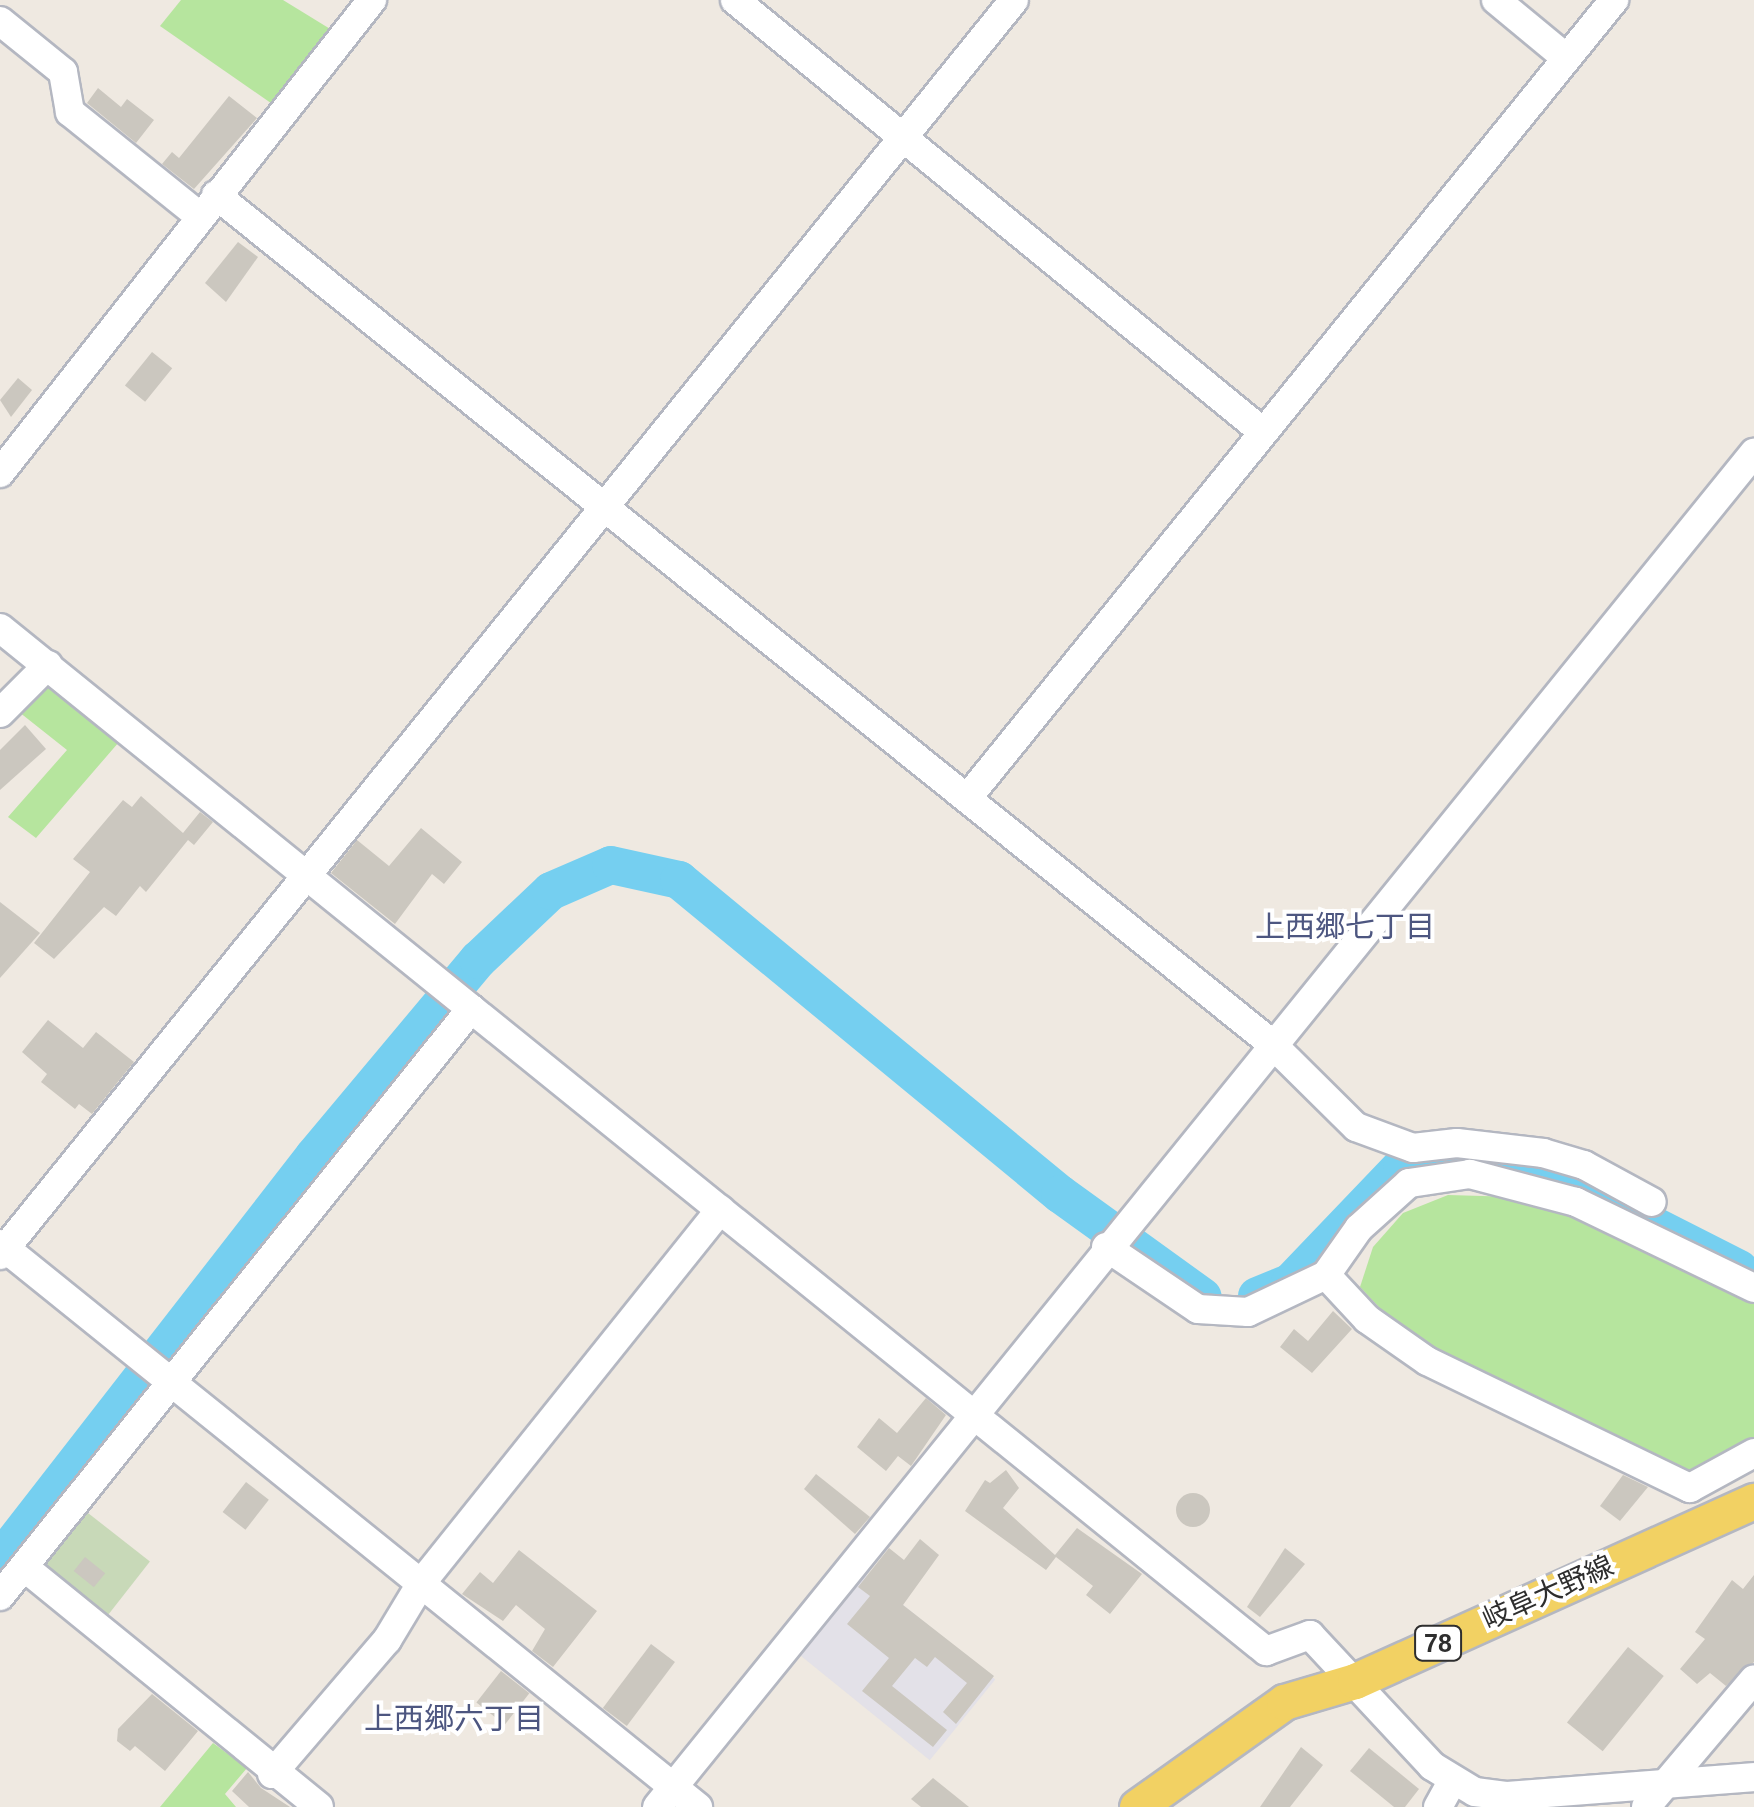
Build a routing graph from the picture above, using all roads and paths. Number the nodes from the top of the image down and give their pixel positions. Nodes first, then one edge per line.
1 (372, 0) edge
2 (734, 0) edge
3 (1014, 0) edge
4 (1496, 0) edge
5 (1614, 0) edge
6 (0, 21) edge
7 (1566, 57) junction
8 (899, 135) junction
9 (207, 205) junction
10 (1263, 432) junction
11 (1754, 453) edge
12 (0, 473) edge
13 (604, 502) junction
14 (0, 628) edge
15 (48, 665) junction
16 (0, 712) edge
17 (969, 796) junction
18 (308, 872) junction
19 (467, 1006) junction
20 (1270, 1042) junction
21 (1652, 1202) dead end
22 (720, 1210) junction
23 (1106, 1247) junction
24 (2, 1249) edge
25 (1326, 1275) junction
26 (1754, 1288) edge
27 (170, 1378) junction
28 (973, 1414) junction
29 (1754, 1453) edge
30 (1748, 1510) edge
31 (24, 1567) junction
32 (422, 1582) junction
33 (0, 1596) edge
34 (1754, 1679) edge
35 (1355, 1681) junction
36 (272, 1774) junction
37 (1754, 1776) edge
38 (1669, 1778) junction
39 (1453, 1780) junction
40 (666, 1796) edge
41 (1514, 1801) edge
42 (318, 1807) edge
43 (698, 1807) edge
44 (1137, 1807) edge
45 (1438, 1807) edge
46 (1646, 1807) edge

1 - 9 street
2 - 8 street
3 - 8 street
4 - 7 street
5 - 7 street
6 - 9 street
7 - 10 street
8 - 10 street
8 - 13 street
9 - 12 street
9 - 13 street
10 - 17 street
11 - 20 street
13 - 17 street
13 - 18 street
14 - 15 street
15 - 16 street
15 - 18 street
17 - 20 street
18 - 19 street
18 - 24 street
19 - 22 street
19 - 27 street
20 - 21 street
20 - 23 street
22 - 28 street
22 - 32 street
23 - 25 street
23 - 28 street
24 - 27 street
25 - 26 street
25 - 29 street
27 - 31 street
27 - 32 street
28 - 35 street
28 - 40 street
30 - 35 main road, 岐阜大野線 / 78
31 - 33 street
31 - 36 street
32 - 36 street
32 - 40 street
34 - 38 street
35 - 39 street
35 - 44 main road, 岐阜大野線 / 78
36 - 42 street
37 - 38 street
38 - 41 street
38 - 46 street
39 - 41 street
39 - 45 street
40 - 43 street

